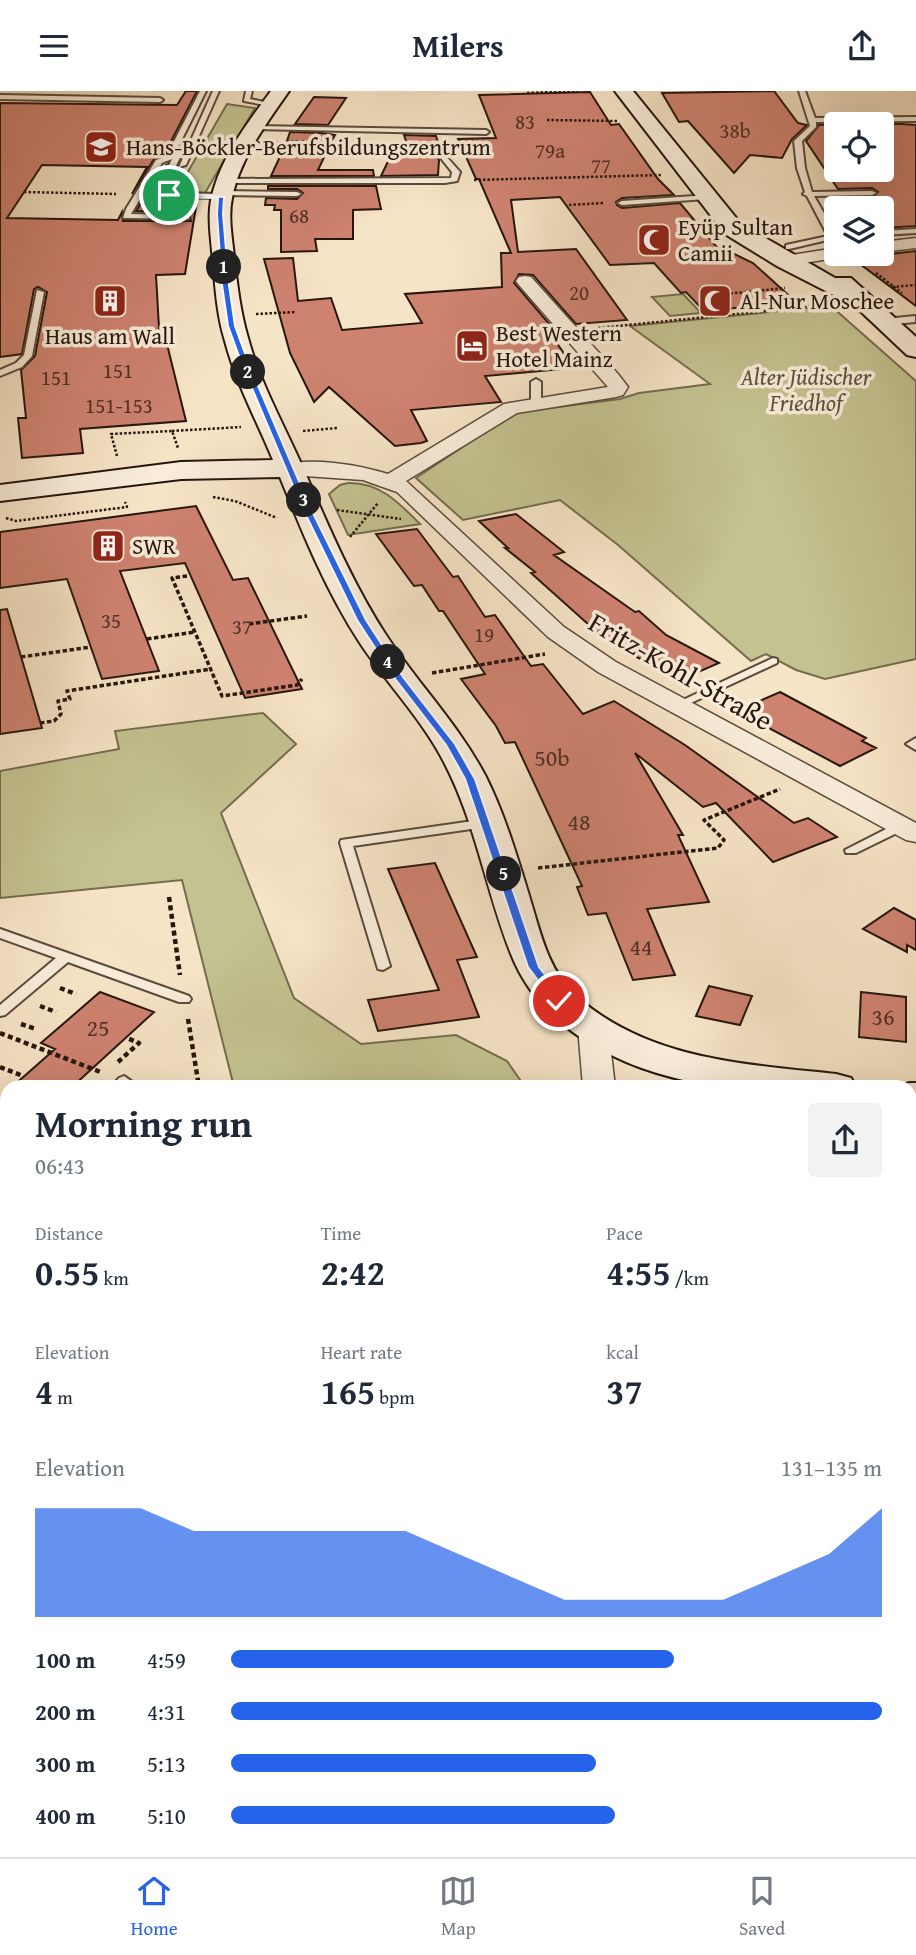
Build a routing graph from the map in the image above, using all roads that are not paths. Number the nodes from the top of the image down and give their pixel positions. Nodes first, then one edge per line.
1 (206, 91) edge
2 (216, 91) edge
3 (249, 91) edge
4 (624, 91) edge
5 (802, 91) edge
6 (0, 97) edge
7 (275, 97) edge
8 (160, 100) dead end
9 (916, 119) edge
10 (813, 120) junction
11 (486, 132) dead end
12 (251, 136) junction
13 (344, 137) dead end
14 (348, 147) junction
15 (436, 147) dead end
16 (340, 156) dead end
17 (224, 190) junction
18 (872, 193) dead end
19 (170, 194) junction
20 (297, 194) dead end
21 (807, 194) junction
22 (141, 195) junction
23 (706, 197) junction
24 (622, 203) road end
25 (186, 217) dead end
26 (824, 220) edge
27 (916, 231) edge
28 (894, 232) edge
29 (824, 241) edge
30 (916, 243) edge
31 (894, 246) edge
32 (824, 254) edge
33 (794, 255) junction
34 (524, 281) dead end
35 (40, 292) dead end
36 (915, 319) edge
37 (885, 322) junction
38 (916, 350) edge
39 (0, 373) edge
40 (536, 382) dead end
41 (536, 403) junction
42 (261, 426) junction
43 (290, 469) junction
44 (204, 480) junction
45 (388, 489) junction
46 (0, 493) edge
47 (307, 512) junction
48 (773, 661) dead end
49 (676, 706) junction
50 (487, 823) junction
51 (908, 830) edge
52 (851, 850) dead end
53 (0, 933) edge
54 (66, 957) junction
55 (383, 966) dead end
56 (184, 999) dead end
57 (0, 1012) edge
58 (593, 1027) junction
59 (597, 1080) edge
60 (784, 1080) edge

1 - 19 lane
1 - 22 lane
2 - 19 lane
3 - 7 lane
4 - 23 street
5 - 10 lane
6 - 8 lane
7 - 12 street
9 - 10 lane
10 - 21 lane
11 - 12 lane
12 - 14 lane
12 - 17 street
13 - 14 lane
14 - 16 lane
15 - 17 lane
17 - 19 lane
17 - 20 lane
17 - 42 street
18 - 21 lane
19 - 22 lane
21 - 26 lane
22 - 25 lane
23 - 24 lane
23 - 33 street
27 - 28 lane
29 - 33 lane
30 - 31 street
32 - 33 street
33 - 37 street
34 - 41 street
35 - 39 lane
36 - 37 lane
37 - 38 street
40 - 41 lane
41 - 45 street
42 - 43 street
42 - 44 street
43 - 44 street
43 - 45 street, Fritz-Kohl-Straße
43 - 47 street
44 - 46 street
44 - 47 street
45 - 49 street, Fritz-Kohl-Straße
47 - 50 street
48 - 49 lane
49 - 51 street, Fritz-Kohl-Straße
50 - 55 lane
50 - 58 street
51 - 52 lane
53 - 54 lane
54 - 56 lane
54 - 57 lane
58 - 59 street
58 - 60 street

